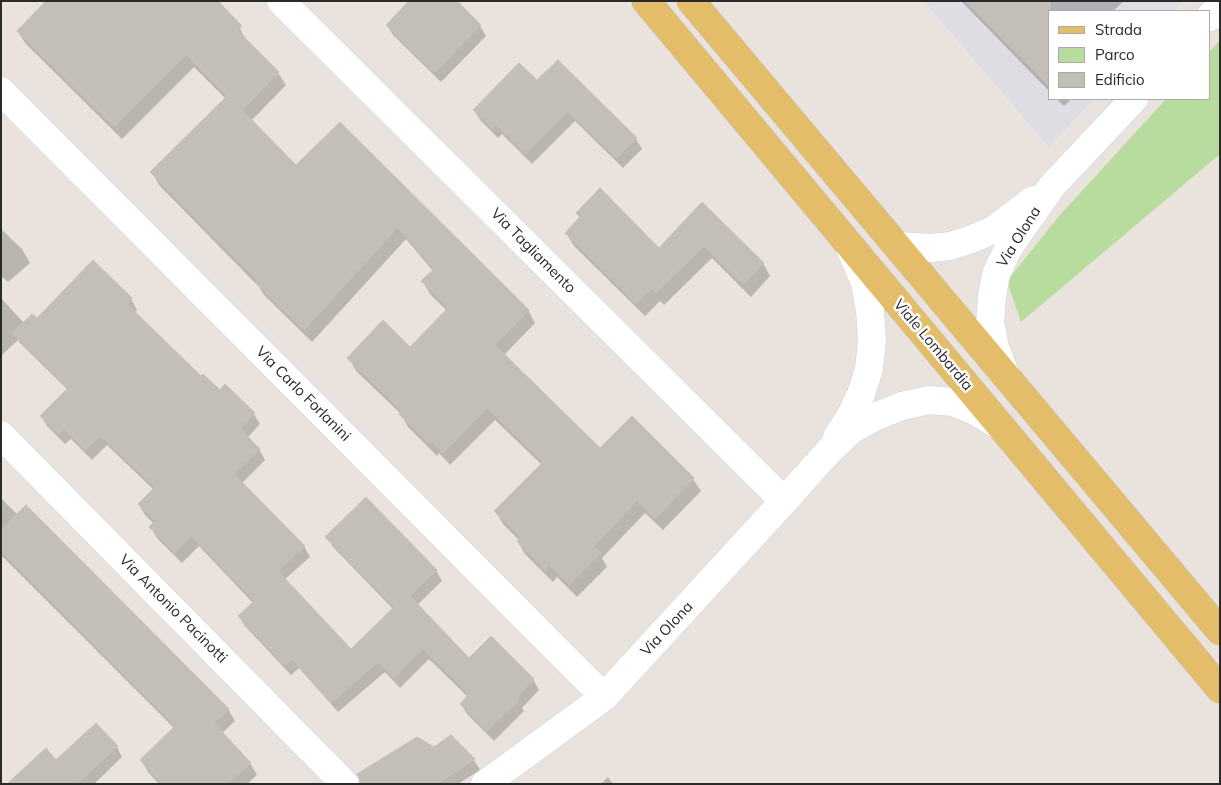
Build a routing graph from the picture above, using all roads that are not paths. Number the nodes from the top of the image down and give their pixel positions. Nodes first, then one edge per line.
1 (280, 1) edge
2 (646, 1) edge
3 (691, 1) edge
4 (1220, 6) edge
5 (1211, 16) edge
6 (1, 91) edge
7 (1133, 100) edge
8 (1052, 186) junction
9 (848, 244) junction
10 (897, 246) junction
11 (1007, 377) junction
12 (1000, 426) junction
13 (1, 435) edge
14 (829, 452) junction
15 (784, 502) junction
16 (1220, 631) edge
17 (1220, 689) edge
18 (604, 697) junction
19 (345, 784) edge
20 (484, 784) edge

1 - 15 street, Via Tagliamento
2 - 9 main road, Viale Lombardia
3 - 10 main road
4 - 5 street
6 - 18 street, Via Carlo Forlanini
7 - 8 street, Via Olona
8 - 10 street, Via Olona
8 - 11 street, Via Olona
9 - 12 main road, Viale Lombardia
9 - 14 street, Via Olona
10 - 11 main road
11 - 16 main road
12 - 14 street, Via Olona
12 - 17 main road, Viale Lombardia
13 - 19 street, Via Antonio Pacinotti
14 - 15 street, Via Olona
15 - 18 street, Via Olona
18 - 20 street, Via Olona

